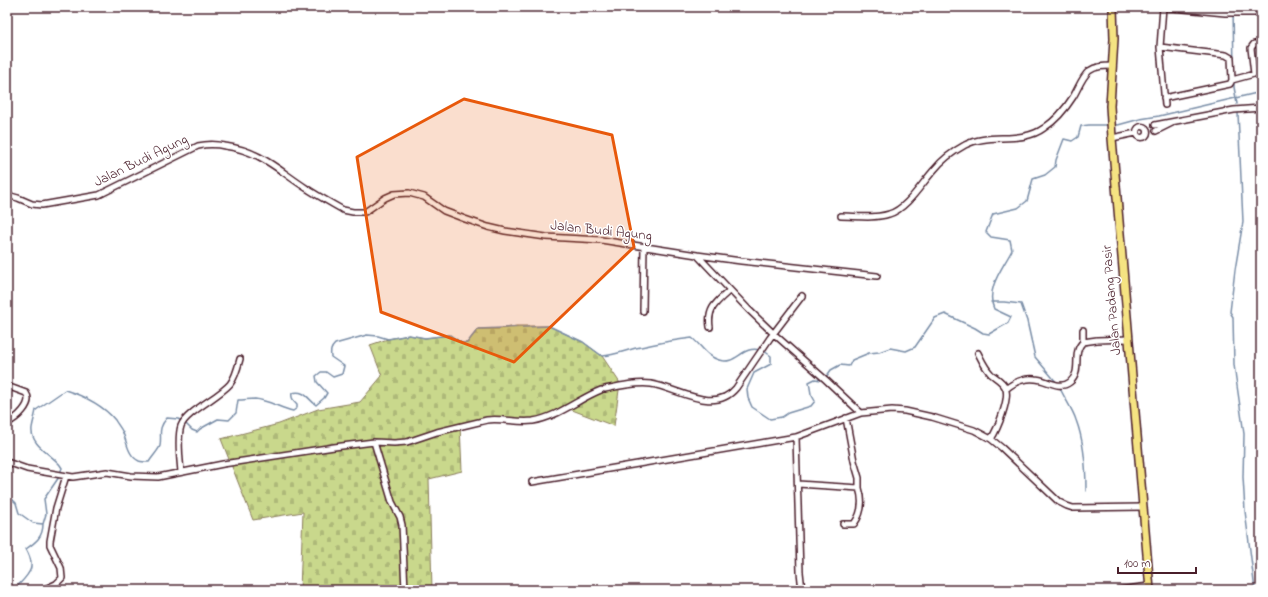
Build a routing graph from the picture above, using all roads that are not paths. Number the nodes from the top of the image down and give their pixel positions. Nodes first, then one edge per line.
1 (1113, 7) edge
2 (1163, 7) edge
3 (1261, 13) edge
4 (1261, 44) edge
5 (1160, 47) junction
6 (1112, 66) junction
7 (1261, 72) edge
8 (1255, 73) junction
9 (1234, 79) junction
10 (1164, 98) junction
11 (1164, 105) dead end
12 (1261, 108) edge
13 (1176, 120) junction
14 (1144, 127) junction
15 (1136, 133) junction
16 (1146, 134) junction
17 (1112, 135) junction
18 (7, 195) edge
19 (840, 216) dead end
20 (644, 246) junction
21 (697, 255) junction
22 (877, 276) dead end
23 (730, 290) junction
24 (802, 296) dead end
25 (643, 311) dead end
26 (710, 327) dead end
27 (1083, 330) dead end
28 (774, 334) junction
29 (1129, 339) junction
30 (1083, 342) junction
31 (978, 353) dead end
32 (240, 359) dead end
33 (7, 386) edge
34 (1006, 389) junction
35 (861, 413) junction
36 (846, 418) junction
37 (7, 423) edge
38 (796, 437) junction
39 (991, 440) junction
40 (374, 442) junction
41 (7, 462) edge
42 (181, 472) junction
43 (64, 475) junction
44 (532, 482) dead end
45 (798, 484) junction
46 (859, 488) junction
47 (1143, 507) junction
48 (843, 524) dead end
49 (1149, 588) edge
50 (43, 590) edge
51 (405, 590) edge
52 (802, 590) edge
53 (1119, 590) edge

1 - 6 highway, Jalan Padang Pasir
2 - 3 street
2 - 5 street
4 - 8 street
5 - 9 street
5 - 10 street
6 - 17 highway, Jalan Padang Pasir
6 - 19 street
7 - 8 street
8 - 9 street
9 - 10 street
10 - 11 street
12 - 13 street
13 - 14 street
13 - 16 street
14 - 15 street
14 - 16 street
15 - 16 street
15 - 17 street
17 - 29 highway, Jalan Padang Pasir
18 - 20 street, Jalan Budi Agung
20 - 21 street, Jalan Budi Agung
20 - 25 street
21 - 22 street, Jalan Budi Agung
21 - 23 street
23 - 26 street
23 - 28 street
24 - 28 street
27 - 30 street
28 - 35 street
28 - 40 street
29 - 30 street
29 - 47 highway, Jalan Padang Pasir
30 - 34 street
31 - 34 street
32 - 42 street
33 - 37 street
34 - 39 street
35 - 36 street
35 - 39 street
36 - 38 street
36 - 46 street
38 - 44 street
38 - 45 street
39 - 47 street
40 - 42 street
40 - 51 street
41 - 43 street
42 - 43 street
43 - 50 street
45 - 46 street
45 - 52 street
46 - 48 street
47 - 49 highway, Jalan Padang Pasir
49 - 53 street

